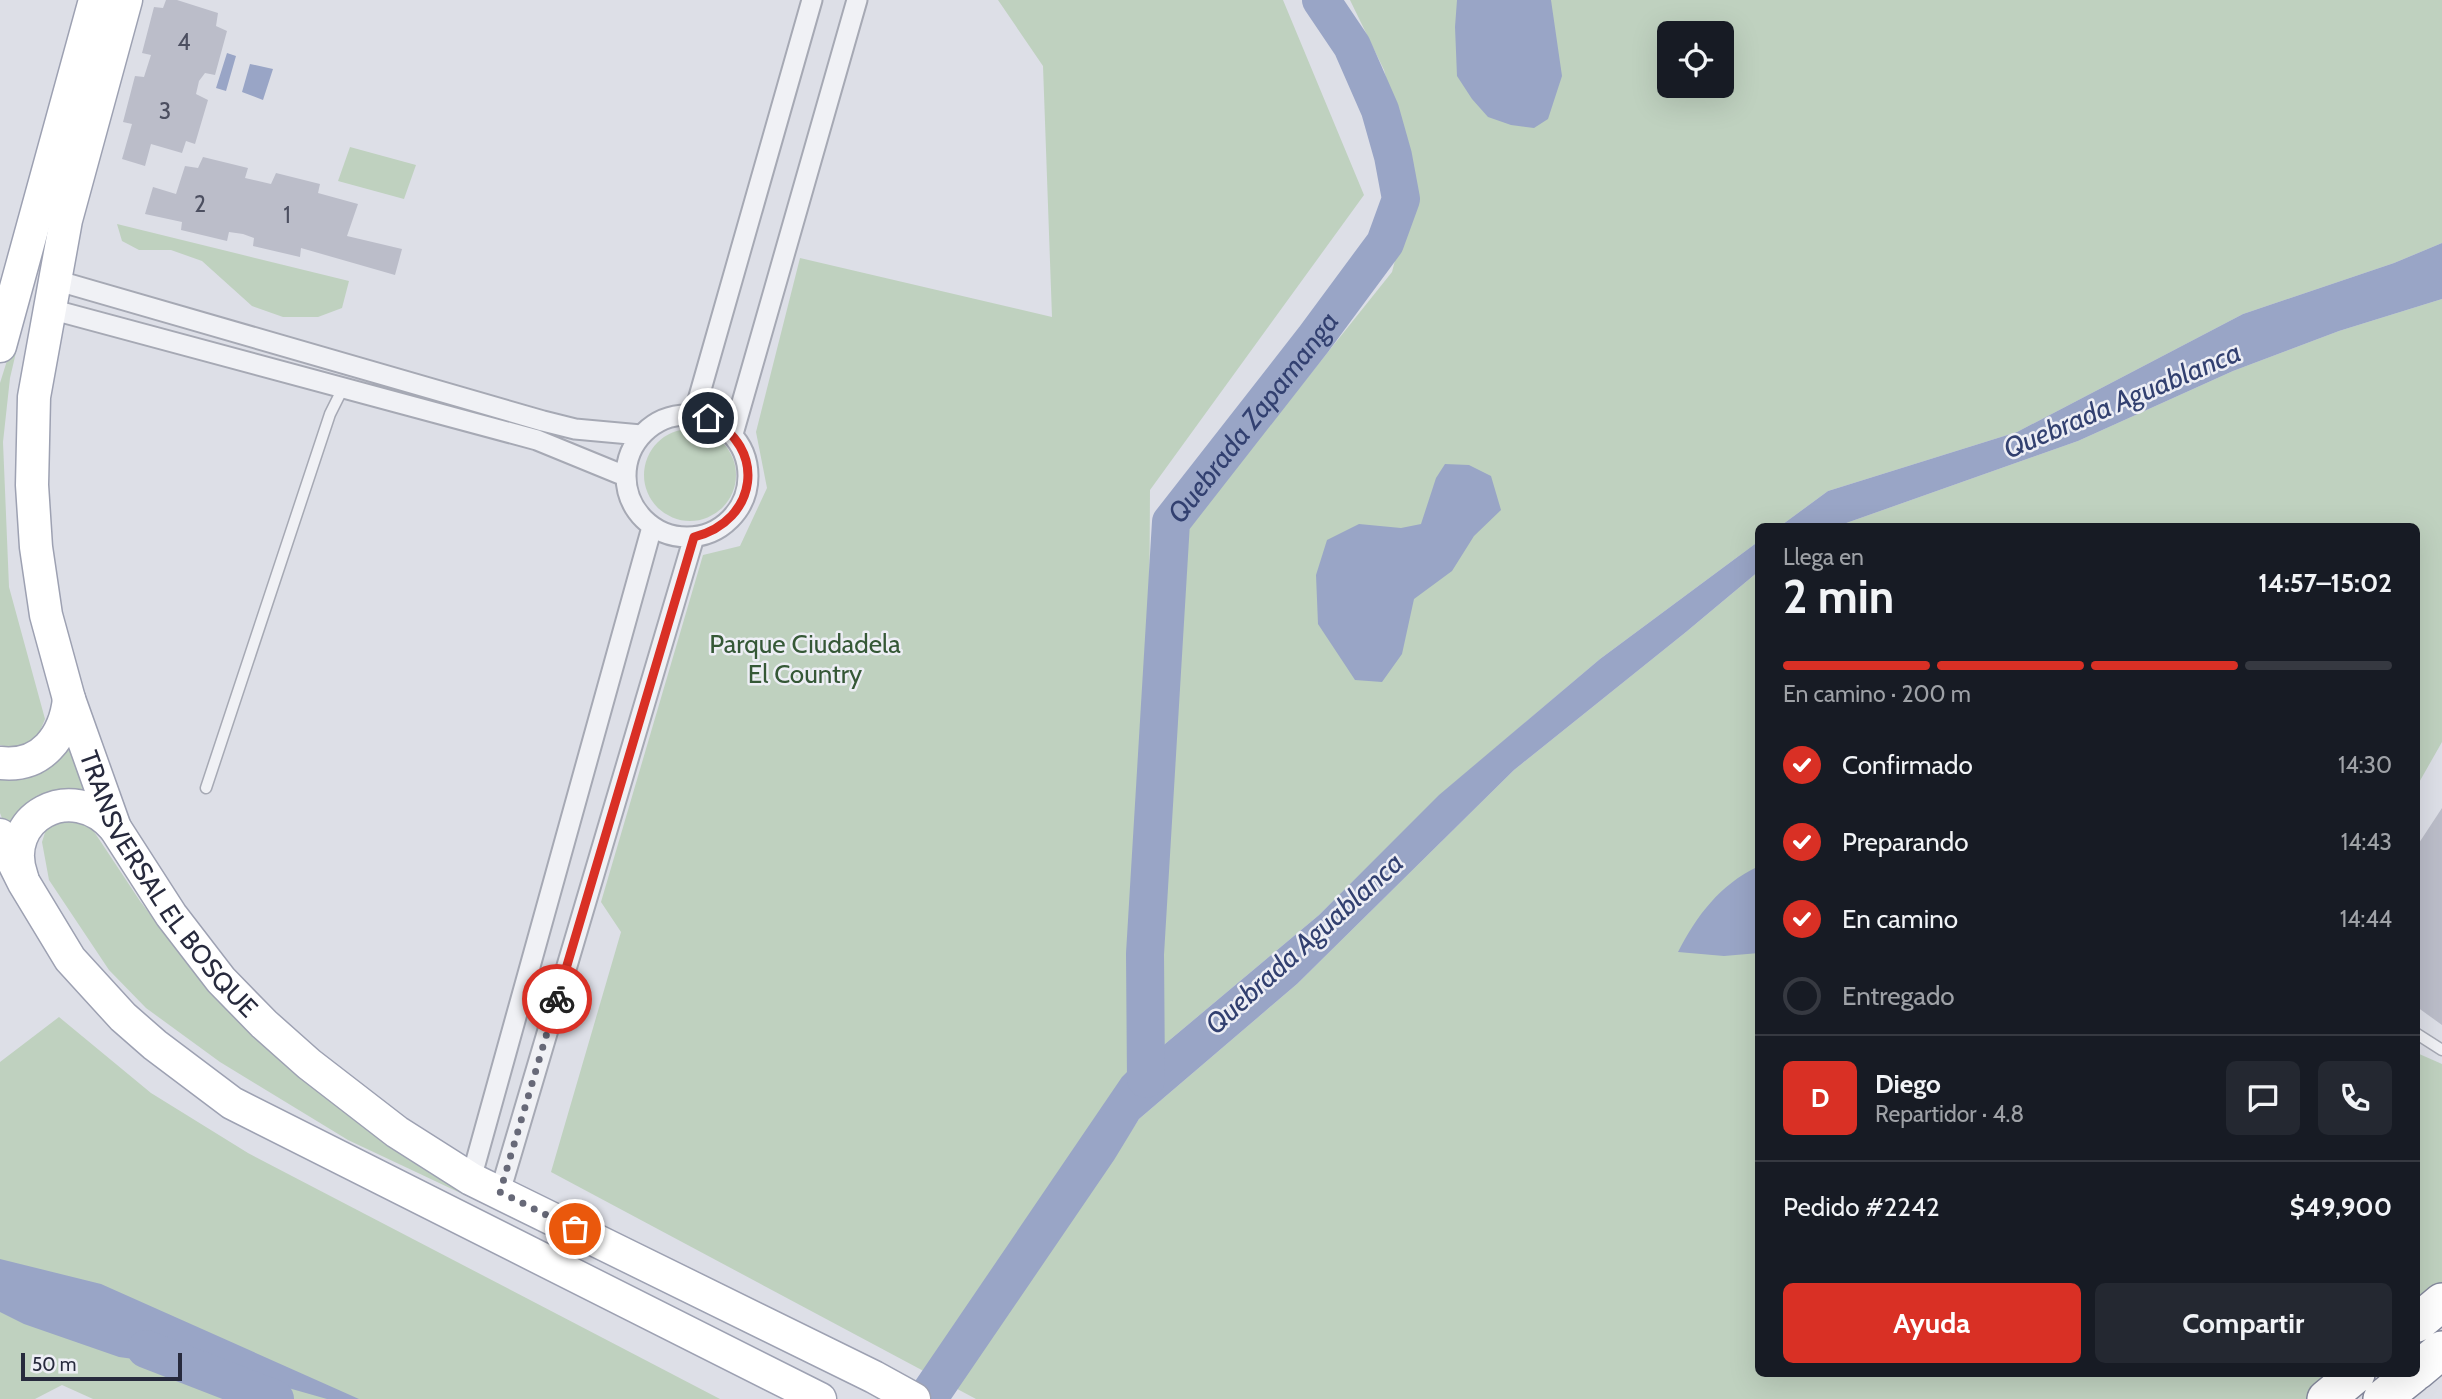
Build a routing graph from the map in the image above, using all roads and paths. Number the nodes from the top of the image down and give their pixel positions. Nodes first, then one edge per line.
1 (96, 0) edge
2 (126, 0) edge
3 (812, 0) edge
4 (857, 0) edge
5 (53, 295) junction
6 (0, 346) edge
7 (385, 375) junction
8 (343, 388) junction
9 (379, 397) junction
10 (694, 414) junction
11 (733, 434) junction
12 (640, 435) junction
13 (625, 476) junction
14 (652, 527) junction
15 (694, 537) junction
16 (69, 699) junction
17 (0, 764) edge
18 (206, 788) dead end
19 (115, 828) junction
20 (0, 835) edge
21 (24, 883) junction
22 (2420, 1036) edge
23 (2442, 1050) edge
24 (471, 1179) junction
25 (500, 1192) junction
26 (2442, 1302) edge
27 (2420, 1320) edge
28 (2442, 1350) edge
29 (2420, 1368) edge
30 (2352, 1377) edge
31 (2409, 1377) edge
32 (820, 1399) edge
33 (914, 1399) edge
34 (2326, 1399) edge
35 (2382, 1399) edge

1 - 6 main road
2 - 5 main road, TRANSVERSAL EL BOSQUE
3 - 10 street
4 - 11 street
5 - 7 street
5 - 8 street
5 - 16 main road, TRANSVERSAL EL BOSQUE
7 - 9 lane
7 - 12 street
8 - 9 street
8 - 18 lane
9 - 13 street
10 - 11 street
10 - 12 street
11 - 15 street
12 - 13 street
13 - 14 street
14 - 15 street
14 - 24 street
15 - 25 street
16 - 17 main road
16 - 19 main road, TRANSVERSAL EL BOSQUE
19 - 21 main road
19 - 24 main road, TRANSVERSAL EL BOSQUE
20 - 21 main road
21 - 32 main road
22 - 23 lane
24 - 25 main road, TRANSVERSAL EL BOSQUE
25 - 33 main road, TRANSVERSAL EL BOSQUE
26 - 27 highway
28 - 29 highway
30 - 34 highway
31 - 35 highway

